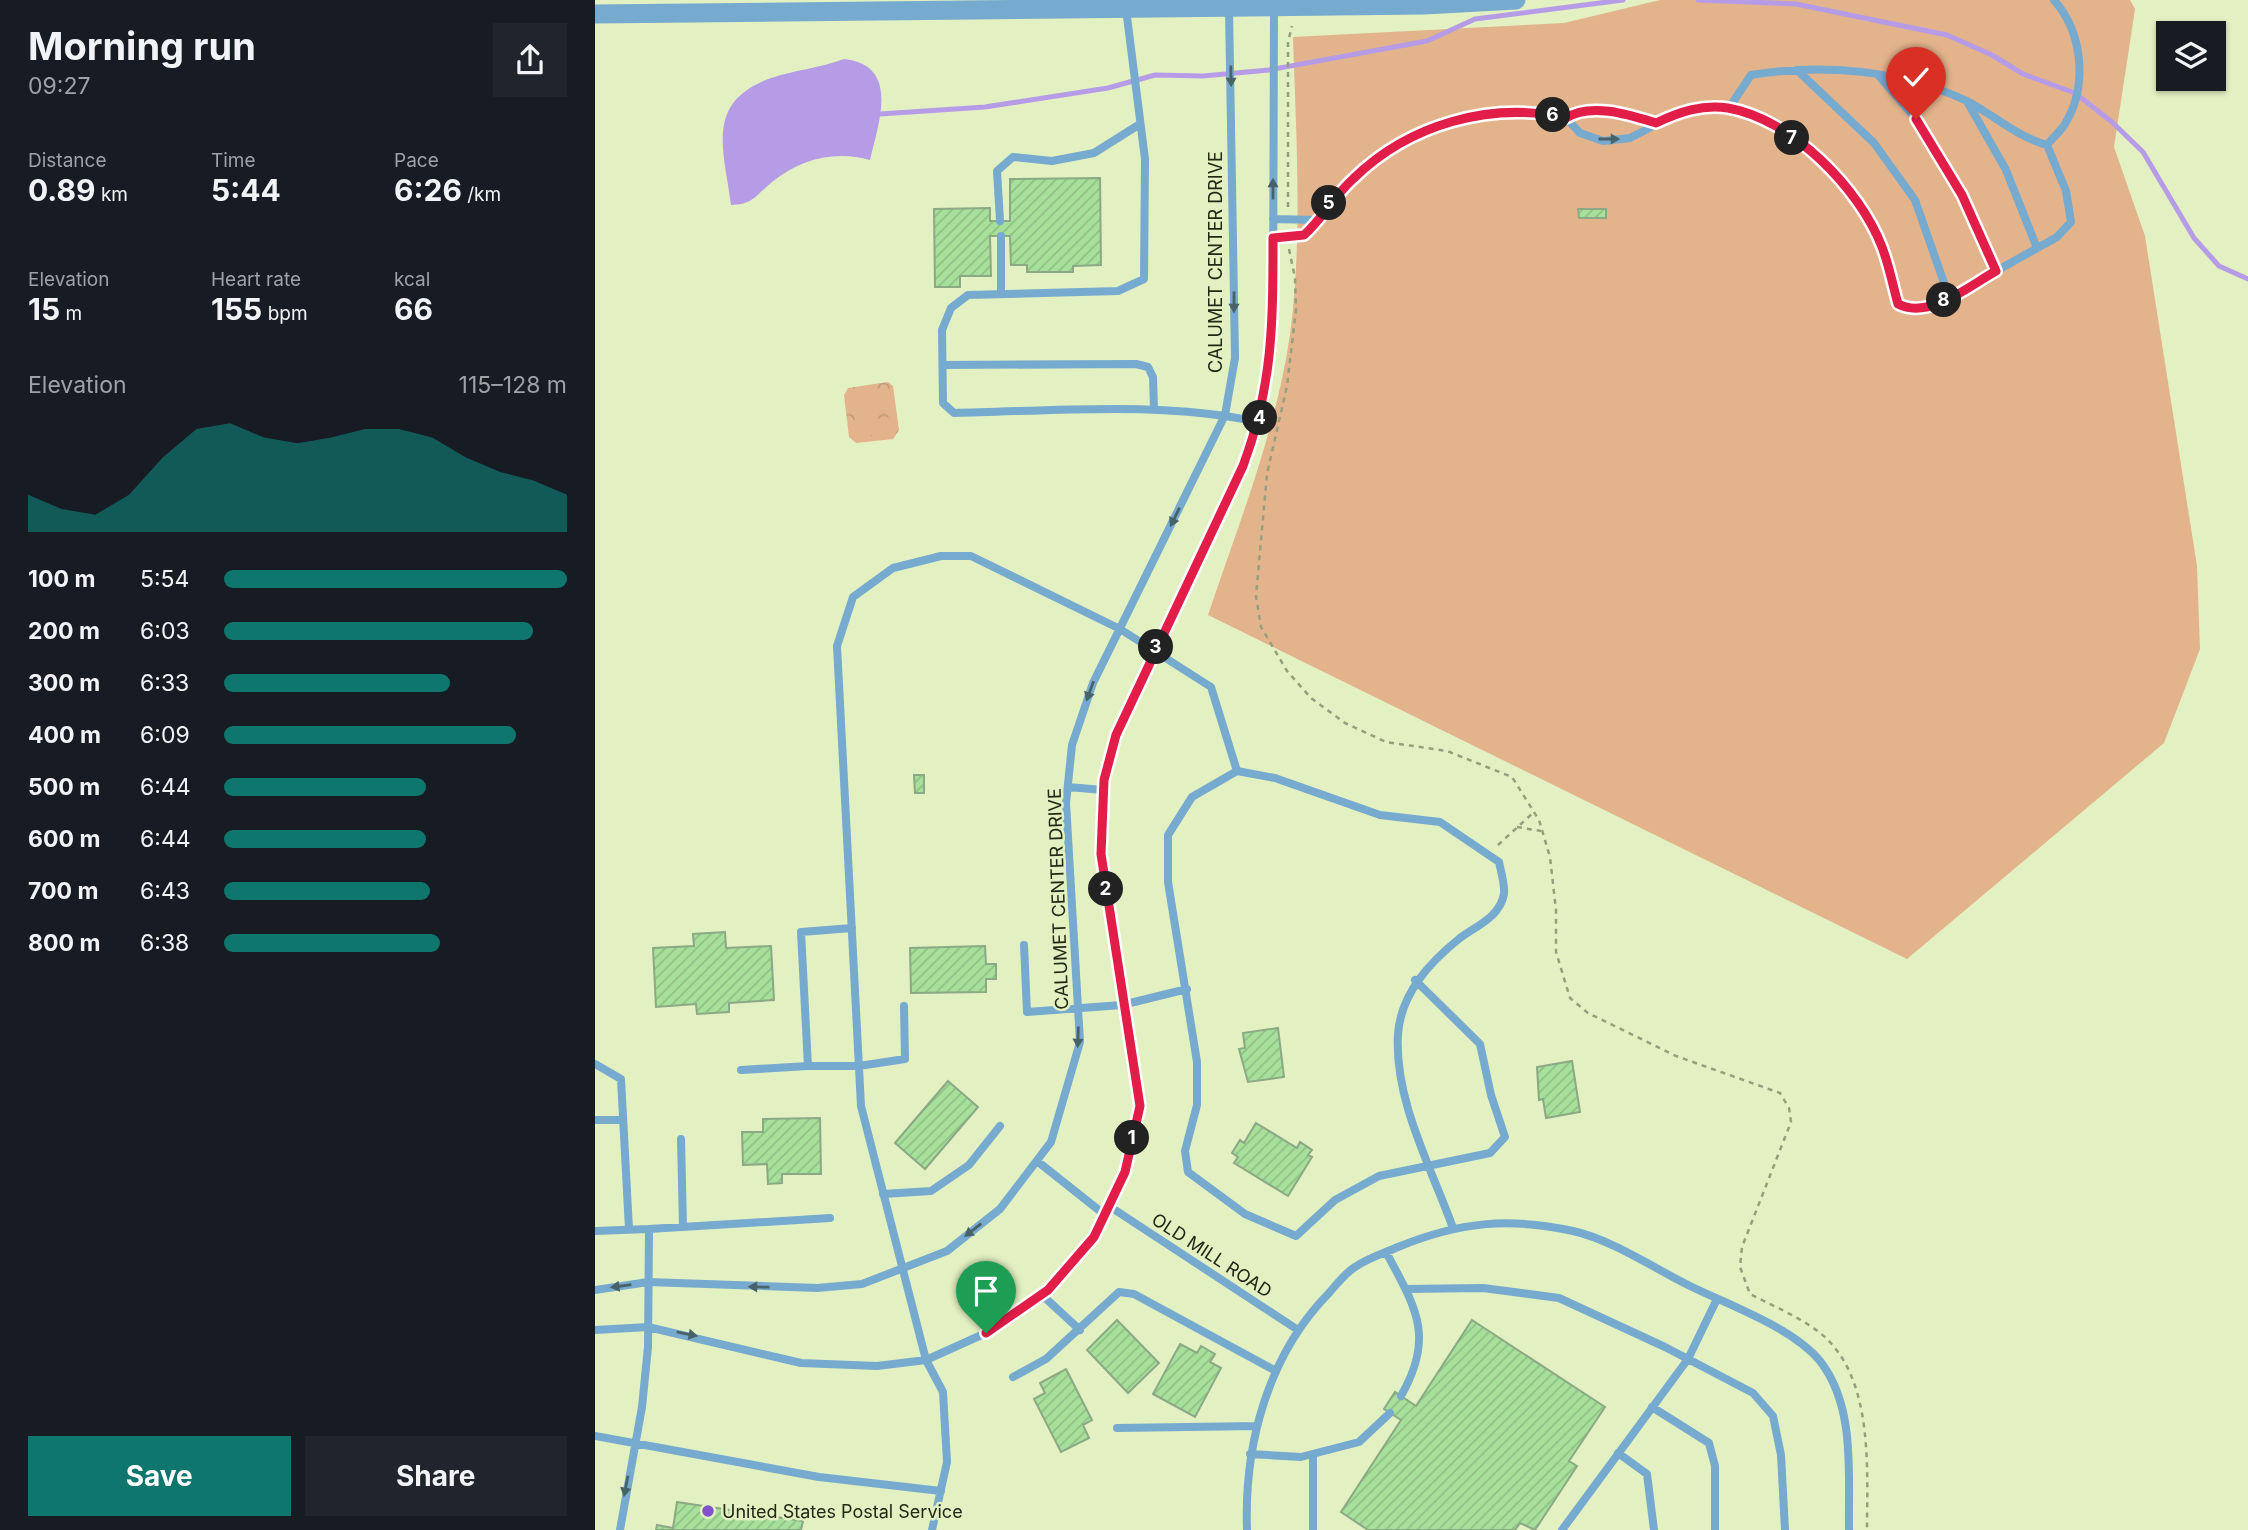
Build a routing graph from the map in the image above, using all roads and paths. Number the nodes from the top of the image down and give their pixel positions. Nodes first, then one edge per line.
1 (1516, 0) edge
2 (2053, 0) edge
3 (1274, 3) edge
4 (1229, 4) edge
5 (1126, 9) junction
6 (595, 14) edge
7 (1292, 33) dead end
8 (1797, 70) junction
9 (1878, 75) junction
10 (1967, 102) junction
11 (1729, 108) junction
12 (1566, 118) junction
13 (1656, 123) junction
14 (1140, 124) junction
15 (2047, 145) junction
16 (1288, 196) dead end
17 (1273, 219) junction
18 (1317, 220) junction
19 (1000, 221) dead end
20 (1000, 236) dead end
21 (1273, 238) junction
22 (2037, 248) junction
23 (1289, 249) dead end
24 (1996, 271) junction
25 (1001, 293) junction
26 (1949, 297) junction
27 (944, 365) junction
28 (1154, 410) junction
29 (1225, 415) junction
30 (1259, 422) junction
31 (1120, 629) junction
32 (1155, 649) junction
33 (1237, 771) junction
34 (1068, 787) junction
35 (1103, 790) junction
36 (1534, 812) junction
37 (1517, 827) junction
38 (1542, 831) junction
39 (1488, 855) junction
40 (852, 928) junction
41 (1024, 945) dead end
42 (1415, 980) junction
43 (1187, 989) junction
44 (1122, 1005) junction
45 (904, 1006) dead end
46 (1077, 1011) junction
47 (595, 1064) edge
48 (808, 1066) junction
49 (859, 1066) junction
50 (741, 1070) dead end
51 (595, 1120) edge
52 (623, 1120) junction
53 (1000, 1126) dead end
54 (681, 1139) dead end
55 (1037, 1161) junction
56 (1431, 1167) junction
57 (883, 1194) junction
58 (1107, 1211) junction
59 (830, 1218) dead end
60 (683, 1227) junction
61 (1453, 1228) junction
62 (629, 1229) junction
63 (649, 1229) junction
64 (595, 1231) edge
65 (1386, 1252) junction
66 (902, 1268) junction
67 (648, 1282) junction
68 (1406, 1289) junction
69 (595, 1290) edge
70 (1042, 1295) junction
71 (1717, 1299) junction
72 (648, 1326) junction
73 (595, 1330) edge
74 (1080, 1330) junction
75 (1298, 1330) junction
76 (1688, 1359) junction
77 (926, 1360) junction
78 (1276, 1371) junction
79 (1013, 1377) dead end
80 (1401, 1396) dead end
81 (1652, 1407) junction
82 (1391, 1413) dead end
83 (1257, 1426) junction
84 (1117, 1428) dead end
85 (595, 1436) edge
86 (635, 1443) junction
87 (1618, 1453) junction
88 (1250, 1454) junction
89 (1313, 1454) junction
90 (941, 1491) junction
91 (620, 1530) edge
92 (932, 1530) edge
93 (1247, 1530) edge
94 (1313, 1530) edge
95 (1562, 1530) edge
96 (1654, 1530) edge
97 (1715, 1530) edge
98 (1785, 1530) edge
99 (1849, 1530) edge
100 (1867, 1530) edge

1 - 3 street
2 - 15 lane
3 - 4 street
17 -> 3 lane
4 - 5 street
4 -> 29 lane, CALUMET CENTER DRIVE
5 - 6 street
5 - 14 lane
7 - 16 path
8 - 9 lane
8 - 11 lane
8 - 26 lane
9 - 10 lane
9 - 24 lane
10 - 15 lane
10 - 22 lane
11 - 13 lane
11 - 26 lane
12 - 13 lane
12 -> 13 lane
12 - 18 lane
14 - 19 lane
14 - 25 lane
15 - 22 lane
17 - 18 lane
17 - 21 lane
18 - 21 lane
20 - 25 lane
21 - 30 lane
22 - 24 lane
23 - 36 path
24 - 26 lane
25 - 27 lane
27 - 28 lane
27 - 28 lane
28 - 29 lane
29 - 30 lane
29 -> 31 lane, CALUMET CENTER DRIVE
30 - 32 lane
31 - 32 lane
31 -> 34 lane, CALUMET CENTER DRIVE
31 - 40 lane
32 - 33 lane
32 - 35 lane
33 - 39 lane
33 - 43 lane
34 - 35 lane
34 - 46 lane, CALUMET CENTER DRIVE
35 - 44 lane
36 - 37 path
36 - 38 path
37 - 38 path
37 - 39 path
38 - 100 path
39 - 42 lane
40 - 48 lane
40 - 49 lane
41 - 46 lane
42 - 56 lane
42 - 56 lane
43 - 44 lane
43 - 56 lane
44 - 46 lane
44 - 58 lane
45 - 49 lane
46 -> 55 lane, CALUMET CENTER DRIVE
47 - 52 lane
48 - 49 lane
48 - 50 lane
49 - 57 lane
51 - 52 lane
52 - 62 lane
53 - 57 lane
54 - 60 lane
55 - 58 lane, OLD MILL ROAD
55 -> 66 lane, CALUMET CENTER DRIVE
56 - 61 lane
57 - 66 lane
58 - 70 lane
58 - 75 lane, OLD MILL ROAD
59 - 60 lane
60 - 63 lane
61 - 65 lane
61 - 71 lane
62 - 63 lane
62 - 64 lane
63 - 67 lane
65 - 68 lane
65 - 75 lane
66 -> 67 lane, CALUMET CENTER DRIVE
66 - 77 lane
67 -> 69 lane, CALUMET CENTER DRIVE
67 - 72 lane
68 - 76 lane
68 - 80 lane
70 - 74 lane
70 - 77 lane
71 - 76 lane
71 - 99 lane
72 - 73 lane
72 -> 77 lane
72 - 86 lane
74 - 78 lane
74 - 79 lane
75 - 78 lane
76 - 81 lane
76 - 98 lane
77 - 90 lane
78 - 83 lane
81 - 87 lane
81 - 97 lane
82 - 89 lane
83 - 84 lane
83 - 88 lane
85 - 86 lane
86 - 90 lane
86 -> 91 lane
87 - 95 lane
87 - 96 lane
88 - 89 lane
88 - 93 lane
89 - 94 lane
90 - 92 lane

